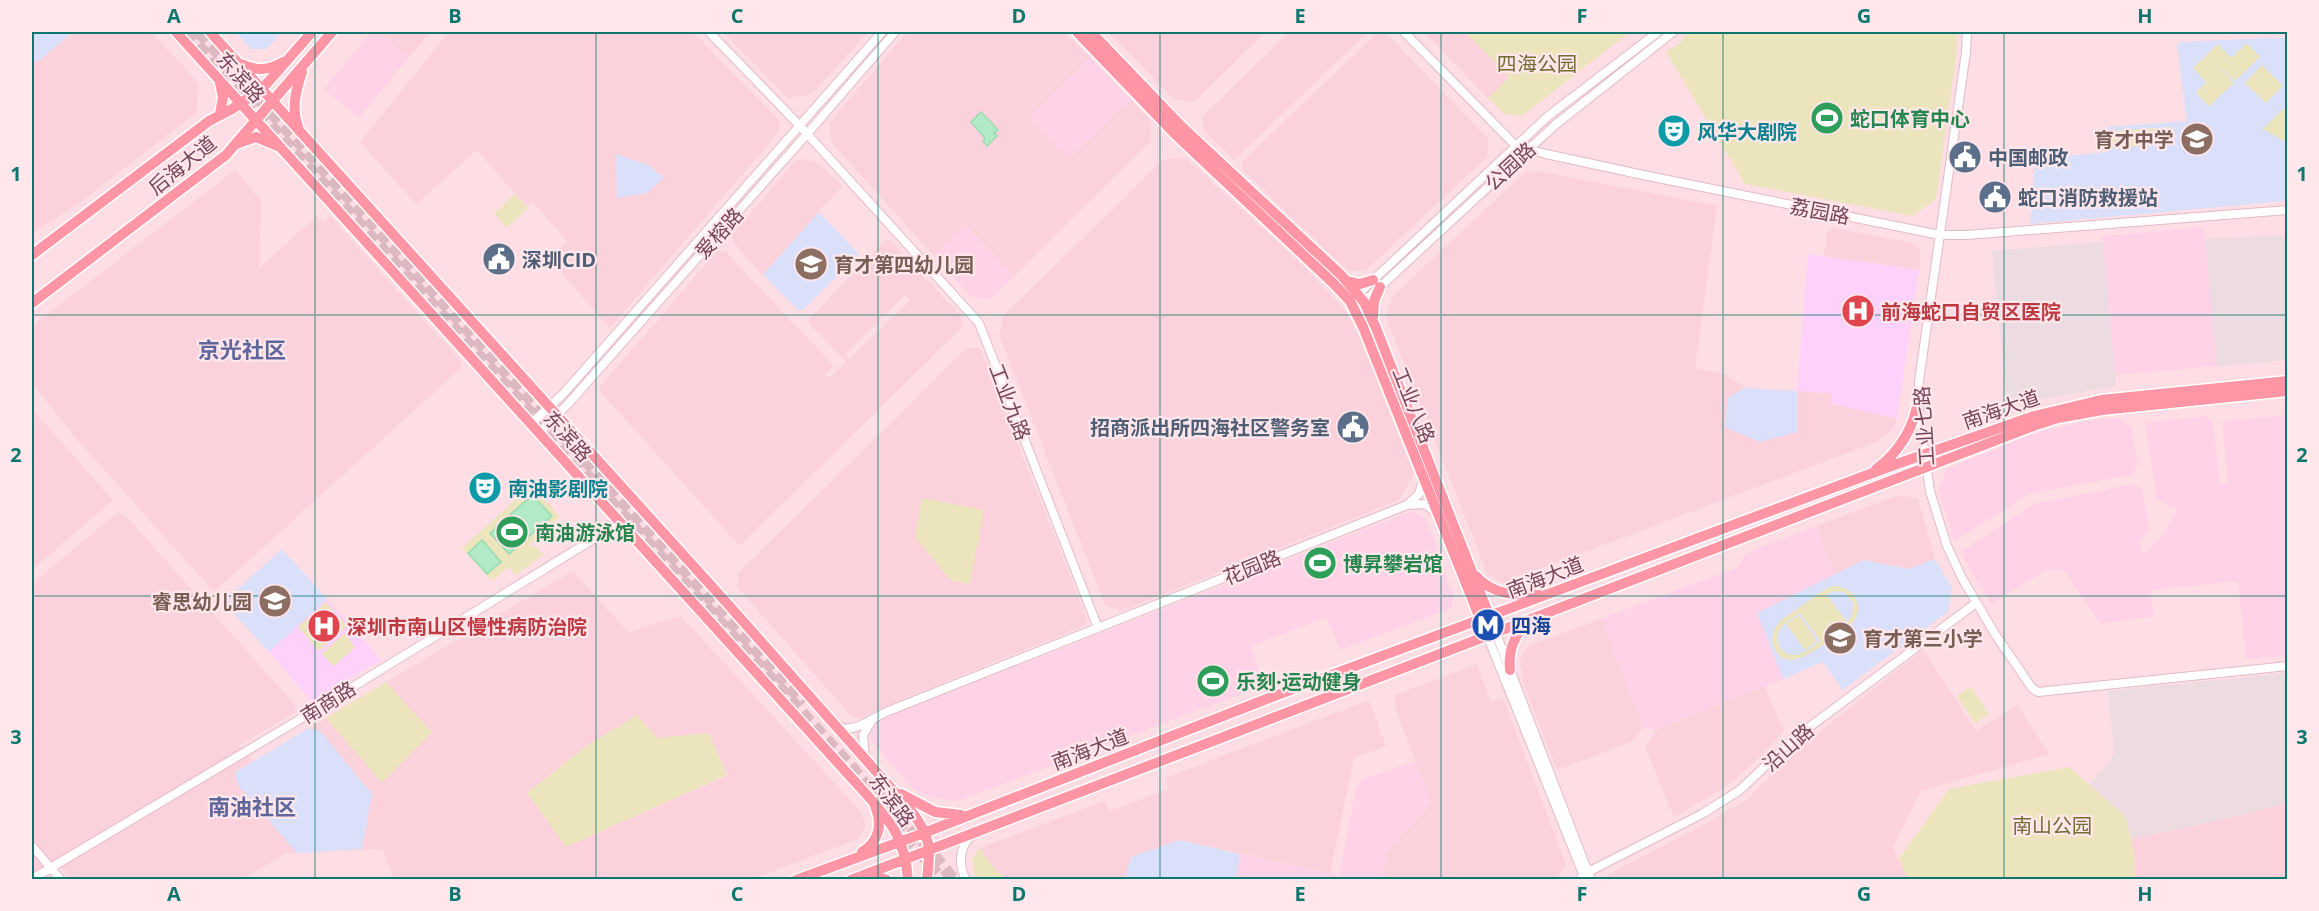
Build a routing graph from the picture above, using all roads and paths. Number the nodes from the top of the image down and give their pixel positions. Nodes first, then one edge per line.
1 (176, 32) edge
2 (210, 32) edge
3 (312, 32) edge
4 (332, 32) edge
5 (708, 32) edge
6 (882, 32) edge
7 (895, 32) edge
8 (1077, 32) edge
9 (1091, 32) edge
10 (1404, 32) edge
11 (1658, 32) edge
12 (1673, 32) edge
13 (1967, 32) edge
14 (288, 58) junction
15 (239, 63) junction
16 (303, 66) junction
17 (217, 77) junction
18 (262, 89) junction
19 (273, 102) junction
20 (241, 103) junction
21 (220, 114) junction
22 (256, 120) junction
23 (800, 126) junction
24 (300, 133) junction
25 (807, 134) junction
26 (236, 144) junction
27 (1516, 146) junction
28 (282, 148) junction
29 (1527, 150) junction
30 (2288, 210) edge
31 (1940, 235) junction
32 (32, 255) edge
33 (1346, 280) junction
34 (1377, 284) junction
35 (1357, 302) junction
36 (32, 303) edge
37 (1373, 320) junction
38 (2288, 381) edge
39 (2288, 391) edge
40 (1918, 399) junction
41 (549, 407) junction
42 (557, 416) junction
43 (536, 428) junction
44 (1924, 455) junction
45 (1926, 467) junction
46 (1865, 476) junction
47 (1424, 478) junction
48 (1407, 505) junction
49 (1439, 515) junction
50 (621, 522) junction
51 (1472, 571) junction
52 (1549, 594) junction
53 (1977, 603) junction
54 (1533, 617) junction
55 (1485, 618) junction
56 (1098, 628) junction
57 (1491, 633) junction
58 (2288, 666) edge
59 (1510, 670) junction
60 (875, 718) junction
61 (838, 727) junction
62 (865, 758) junction
63 (890, 787) junction
64 (867, 795) junction
65 (976, 812) junction
66 (975, 832) junction
67 (924, 833) junction
68 (901, 841) junction
69 (32, 846) edge
70 (929, 850) junction
71 (906, 859) junction
72 (849, 860) junction
73 (51, 868) junction
74 (862, 875) junction
75 (1585, 877) edge
76 (32, 879) edge
77 (61, 879) edge
78 (796, 879) edge
79 (851, 879) edge
80 (887, 879) edge
81 (908, 879) edge
82 (927, 879) edge
83 (966, 879) edge

1 - 17 main road, 东滨路
2 - 15 main road, 东滨路
3 - 14 main road, 后海大道
4 - 16 main road, 后海大道
5 - 23 street, 工业九路
6 - 23 street, 爱榕路
7 - 25 street, 爱榕路
8 - 35 main road, 工业八路
9 - 33 main road, 工业八路
10 - 27 street, 荔园路
11 - 27 street, 公园路
12 - 29 street, 公园路
13 - 31 street, 工业七路
14 - 15 main road
14 - 18 main road, 后海大道
15 - 18 main road, 东滨路
16 - 19 main road, 后海大道
16 - 24 main road
17 - 20 main road, 东滨路
17 - 21 main road
18 - 19 main road, 东滨路
18 - 20 main road, 后海大道
19 - 22 main road, 后海大道
19 - 24 main road, 东滨路
20 - 21 main road, 后海大道
20 - 22 main road, 东滨路
21 - 32 main road, 后海大道
22 - 26 main road, 后海大道
22 - 28 main road, 东滨路
23 - 25 street, 工业九路
23 - 41 street, 爱榕路
24 - 41 main road, 东滨路
25 - 42 street, 爱榕路
25 - 56 street, 工业九路
26 - 28 main road
26 - 36 main road, 后海大道
27 - 29 street, 荔园路
27 - 34 street, 公园路
28 - 43 main road, 东滨路
29 - 31 street, 荔园路
29 - 34 street, 公园路
30 - 31 street, 荔园路
31 - 40 street, 工业七路
33 - 34 main road
33 - 35 main road, 工业八路
34 - 35 street, 公园路
34 - 37 main road
35 - 37 main road, 工业八路
35 - 47 main road, 工业八路
37 - 51 main road, 工业八路
38 - 44 main road, 南海大道
39 - 45 main road, 南海大道
40 - 44 street, 工业七路
40 - 46 main road
41 - 42 main road, 东滨路
41 - 43 street, 爱榕路
42 - 43 street, 爱榕路
42 - 61 main road, 东滨路
43 - 50 main road, 东滨路
44 - 45 street, 工业七路
44 - 46 main road, 南海大道
45 - 53 street, 工业七路
45 - 54 main road, 南海大道
46 - 52 main road, 南海大道
47 - 48 street
47 - 49 main road, 工业八路
48 - 49 street
48 - 56 street, 花园路
49 - 55 main road, 工业八路
50 - 64 main road, 东滨路
50 - 73 street, 南商路
51 - 52 main road
51 - 55 main road, 工业八路
52 - 55 main road, 南海大道
53 - 58 street, 工业七路
53 - 75 street, 沿山路
54 - 57 main road, 南海大道
54 - 59 main road
55 - 57 main road, 工业八路
55 - 65 main road, 南海大道
56 - 60 street
57 - 59 street, 工业八路
57 - 66 main road, 南海大道
57 - 75 street, 工业八路
59 - 75 street, 工业八路
60 - 61 street
60 - 62 street
61 - 62 main road, 东滨路
62 - 63 main road, 东滨路
63 - 65 main road
63 - 67 main road, 东滨路
64 - 68 main road, 东滨路
64 - 72 main road
65 - 67 main road, 南海大道
66 - 70 main road, 南海大道
66 - 83 street
67 - 68 main road, 南海大道
67 - 70 main road, 东滨路
68 - 71 main road, 东滨路
68 - 72 main road, 南海大道
69 - 73 street
70 - 71 main road, 南海大道
70 - 82 main road, 东滨路
71 - 74 main road, 南海大道
71 - 81 main road, 东滨路
72 - 78 main road, 南海大道
73 - 76 street, 南商路
73 - 77 street
74 - 79 main road, 南海大道
74 - 80 main road

